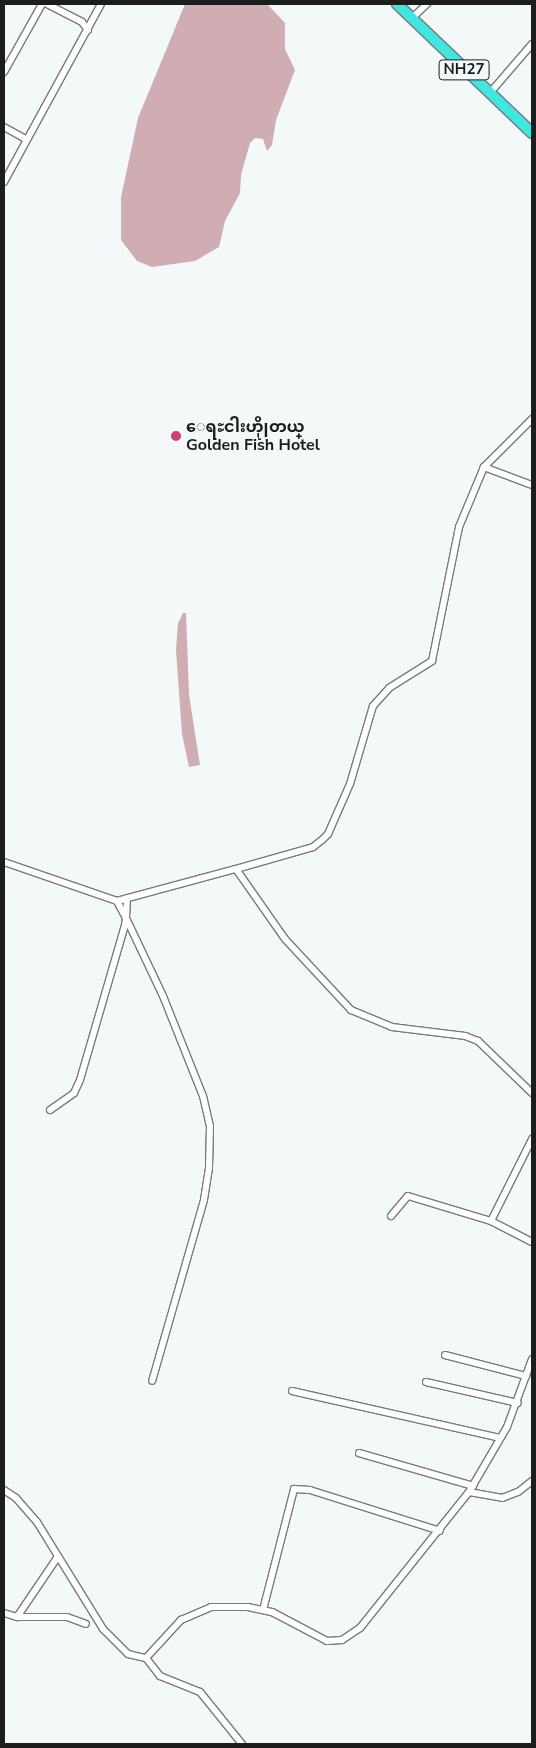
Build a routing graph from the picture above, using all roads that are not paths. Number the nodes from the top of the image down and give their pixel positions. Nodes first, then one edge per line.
1 (42, 4) edge
2 (47, 4) edge
3 (102, 4) edge
4 (397, 4) edge
5 (427, 4) edge
6 (412, 18) junction
7 (88, 30) junction
8 (532, 44) edge
9 (4, 72) edge
10 (489, 94) junction
11 (4, 127) edge
12 (532, 133) edge
13 (27, 140) junction
14 (4, 182) edge
15 (532, 419) edge
16 (484, 467) junction
17 (532, 485) edge
18 (4, 862) edge
19 (236, 869) junction
20 (127, 898) junction
21 (117, 901) junction
22 (126, 918) junction
23 (532, 1092) edge
24 (50, 1110) dead end
25 (532, 1139) edge
26 (391, 1216) dead end
27 (491, 1221) junction
28 (532, 1242) edge
29 (445, 1355) dead end
30 (532, 1359) edge
31 (526, 1376) junction
32 (152, 1381) dead end
33 (426, 1382) dead end
34 (292, 1391) dead end
35 (518, 1403) junction
36 (500, 1438) junction
37 (358, 1453) dead end
38 (532, 1481) edge
39 (471, 1489) junction
40 (4, 1490) edge
41 (440, 1531) junction
42 (57, 1558) junction
43 (263, 1610) junction
44 (4, 1613) edge
45 (17, 1617) junction
46 (86, 1624) dead end
47 (146, 1658) junction
48 (242, 1744) edge

1 - 9 street
2 - 7 street
3 - 7 street
4 - 6 highway, NH27
5 - 6 street
6 - 10 highway, NH27
7 - 13 street
8 - 10 street
10 - 12 highway, NH27
11 - 13 street
13 - 14 street
15 - 16 street
16 - 17 street
16 - 19 street
18 - 21 street
19 - 20 street
19 - 23 street
20 - 21 street
20 - 22 street
21 - 22 street
22 - 24 street
22 - 32 street
25 - 27 street
26 - 27 street
27 - 28 street
29 - 31 street
30 - 31 street
31 - 35 street
33 - 35 street
34 - 36 street
35 - 36 street
36 - 39 street
37 - 39 street
38 - 39 street
39 - 41 street
40 - 42 street
41 - 43 street
41 - 43 street
42 - 45 street
42 - 47 street
43 - 47 street
44 - 45 street
45 - 46 street
47 - 48 street

